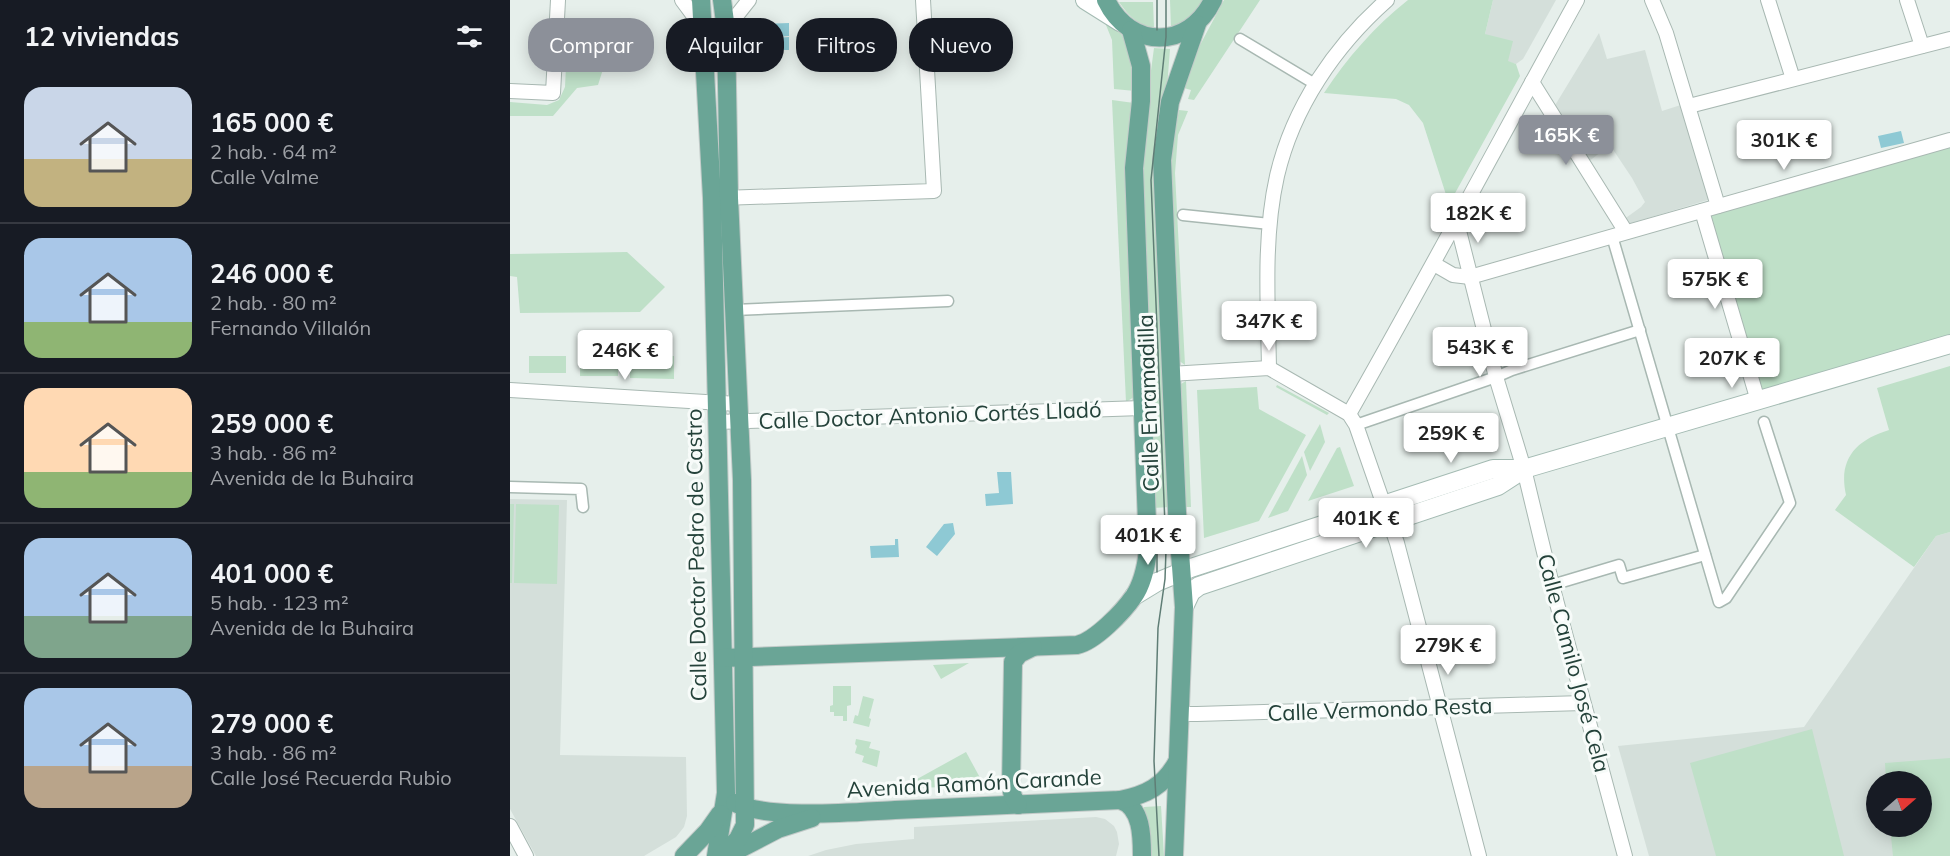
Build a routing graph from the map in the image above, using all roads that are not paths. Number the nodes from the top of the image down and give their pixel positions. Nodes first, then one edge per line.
1 (558, 0) edge
2 (682, 0) edge
3 (701, 0) edge
4 (722, 0) edge
5 (749, 0) edge
6 (923, 0) edge
7 (1085, 0) edge
8 (1106, 0) edge
9 (1213, 0) edge
10 (1387, 0) edge
11 (1577, 0) edge
12 (1652, 0) edge
13 (1768, 0) edge
14 (1907, 0) edge
15 (695, 18) edge
16 (702, 18) edge
17 (724, 18) edge
18 (735, 18) edge
19 (1197, 24) junction
20 (1126, 26) junction
21 (1240, 39) dead end
22 (1950, 39) edge
23 (1922, 46) junction
24 (707, 72) edge
25 (724, 72) edge
26 (1793, 79) junction
27 (1532, 82) junction
28 (1315, 84) junction
29 (510, 91) edge
30 (1689, 106) junction
31 (1950, 140) edge
32 (720, 198) junction
33 (1718, 206) junction
34 (1702, 211) junction
35 (1183, 215) dead end
36 (1456, 219) junction
37 (1270, 224) junction
38 (1619, 234) junction
39 (1434, 264) junction
40 (1470, 277) junction
41 (948, 301) dead end
42 (734, 310) junction
43 (1640, 330) junction
44 (1950, 344) edge
45 (1269, 368) junction
46 (1170, 374) junction
47 (1496, 377) junction
48 (510, 390) edge
49 (1758, 401) junction
50 (717, 402) junction
51 (1142, 408) junction
52 (739, 413) junction
53 (1353, 419) junction
54 (717, 422) junction
55 (1764, 422) dead end
56 (1667, 426) junction
57 (1524, 469) junction
58 (510, 487) edge
59 (583, 507) dead end
60 (1387, 514) junction
61 (1705, 555) junction
62 (1182, 572) junction
63 (1552, 585) junction
64 (1134, 596) junction
65 (1184, 607) junction
66 (1035, 647) junction
67 (723, 658) junction
68 (743, 658) junction
69 (1583, 703) junction
70 (1440, 707) junction
71 (1178, 719) junction
72 (1178, 761) junction
73 (1120, 800) junction
74 (724, 802) junction
75 (1018, 805) junction
76 (746, 808) junction
77 (830, 813) junction
78 (510, 826) edge
79 (526, 856) edge
80 (684, 856) edge
81 (716, 856) edge
82 (721, 856) edge
83 (726, 856) edge
84 (1142, 856) edge
85 (1174, 856) edge
86 (1479, 856) edge
87 (1625, 856) edge

1 - 29 street
2 - 15 street
3 - 16 main road, Calle Doctor Pedro de Castro
4 - 17 main road, Calle Doctor Pedro de Castro
5 - 18 street
6 - 32 street
7 - 20 main road
8 - 20 main road, Calle Enramadilla
9 - 19 main road, Calle Enramadilla
10 - 28 street
11 - 27 street
12 - 30 street
13 - 26 street
14 - 23 street
19 - 20 main road
19 - 46 main road, Calle Enramadilla
20 - 51 main road, Calle Enramadilla
21 - 28 street
22 - 23 street
23 - 26 street
24 - 32 main road, Calle Doctor Pedro de Castro
25 - 32 main road, Calle Doctor Pedro de Castro
26 - 30 street
27 - 36 street
27 - 38 street
28 - 37 street
30 - 33 street
31 - 33 street
32 - 42 main road, Calle Doctor Pedro de Castro
32 - 50 main road, Calle Doctor Pedro de Castro
33 - 34 street
34 - 38 street
34 - 49 street
35 - 37 street
36 - 39 street
36 - 40 street, Calle Camilo José Cela
37 - 45 street
38 - 40 street
38 - 43 street
39 - 40 street
39 - 53 street
40 - 47 street, Calle Camilo José Cela
41 - 42 street
42 - 52 main road, Calle Doctor Pedro de Castro
43 - 47 street
43 - 56 street
44 - 49 main road
45 - 46 street
45 - 53 street
46 - 62 main road, Calle Enramadilla
47 - 53 street
47 - 57 street, Calle Camilo José Cela
48 - 50 street
49 - 56 main road
50 - 52 street
50 - 54 main road, Calle Doctor Pedro de Castro
51 - 52 street, Calle Doctor Antonio Cortés Lladó
51 - 64 main road, Calle Enramadilla
52 - 54 street, Calle Doctor Antonio Cortés Lladó
52 - 68 main road, Calle Doctor Pedro de Castro
53 - 60 street
54 - 67 main road, Calle Doctor Pedro de Castro
55 - 61 street
56 - 57 main road
56 - 61 street
57 - 60 main road
57 - 63 street, Calle Camilo José Cela
58 - 59 street
60 - 62 main road
60 - 65 main road
60 - 70 street
61 - 63 street
62 - 64 main road
62 - 65 main road, Calle Enramadilla
63 - 69 street, Calle Camilo José Cela
64 - 66 main road
65 - 71 main road, Calle Enramadilla
66 - 68 main road
66 - 75 main road
67 - 68 main road
67 - 74 main road, Calle Doctor Pedro de Castro
68 - 76 main road, Calle Doctor Pedro de Castro
69 - 70 street, Calle Vermondo Resta
69 - 87 street, Calle Camilo José Cela
70 - 71 street, Calle Vermondo Resta
70 - 86 street
71 - 72 main road, Calle Enramadilla
72 - 73 main road, Avenida Ramón Carande
72 - 85 main road, Calle Enramadilla
73 - 75 main road, Avenida Ramón Carande
73 - 84 main road
74 - 76 main road
74 - 80 main road
74 - 81 main road, Calle Doctor Pedro de Castro
75 - 77 main road, Avenida Ramón Carande
76 - 77 main road, Avenida Ramón Carande
76 - 82 main road, Calle Doctor Pedro de Castro
77 - 83 main road, Avenida Ramón Carande
78 - 79 street

